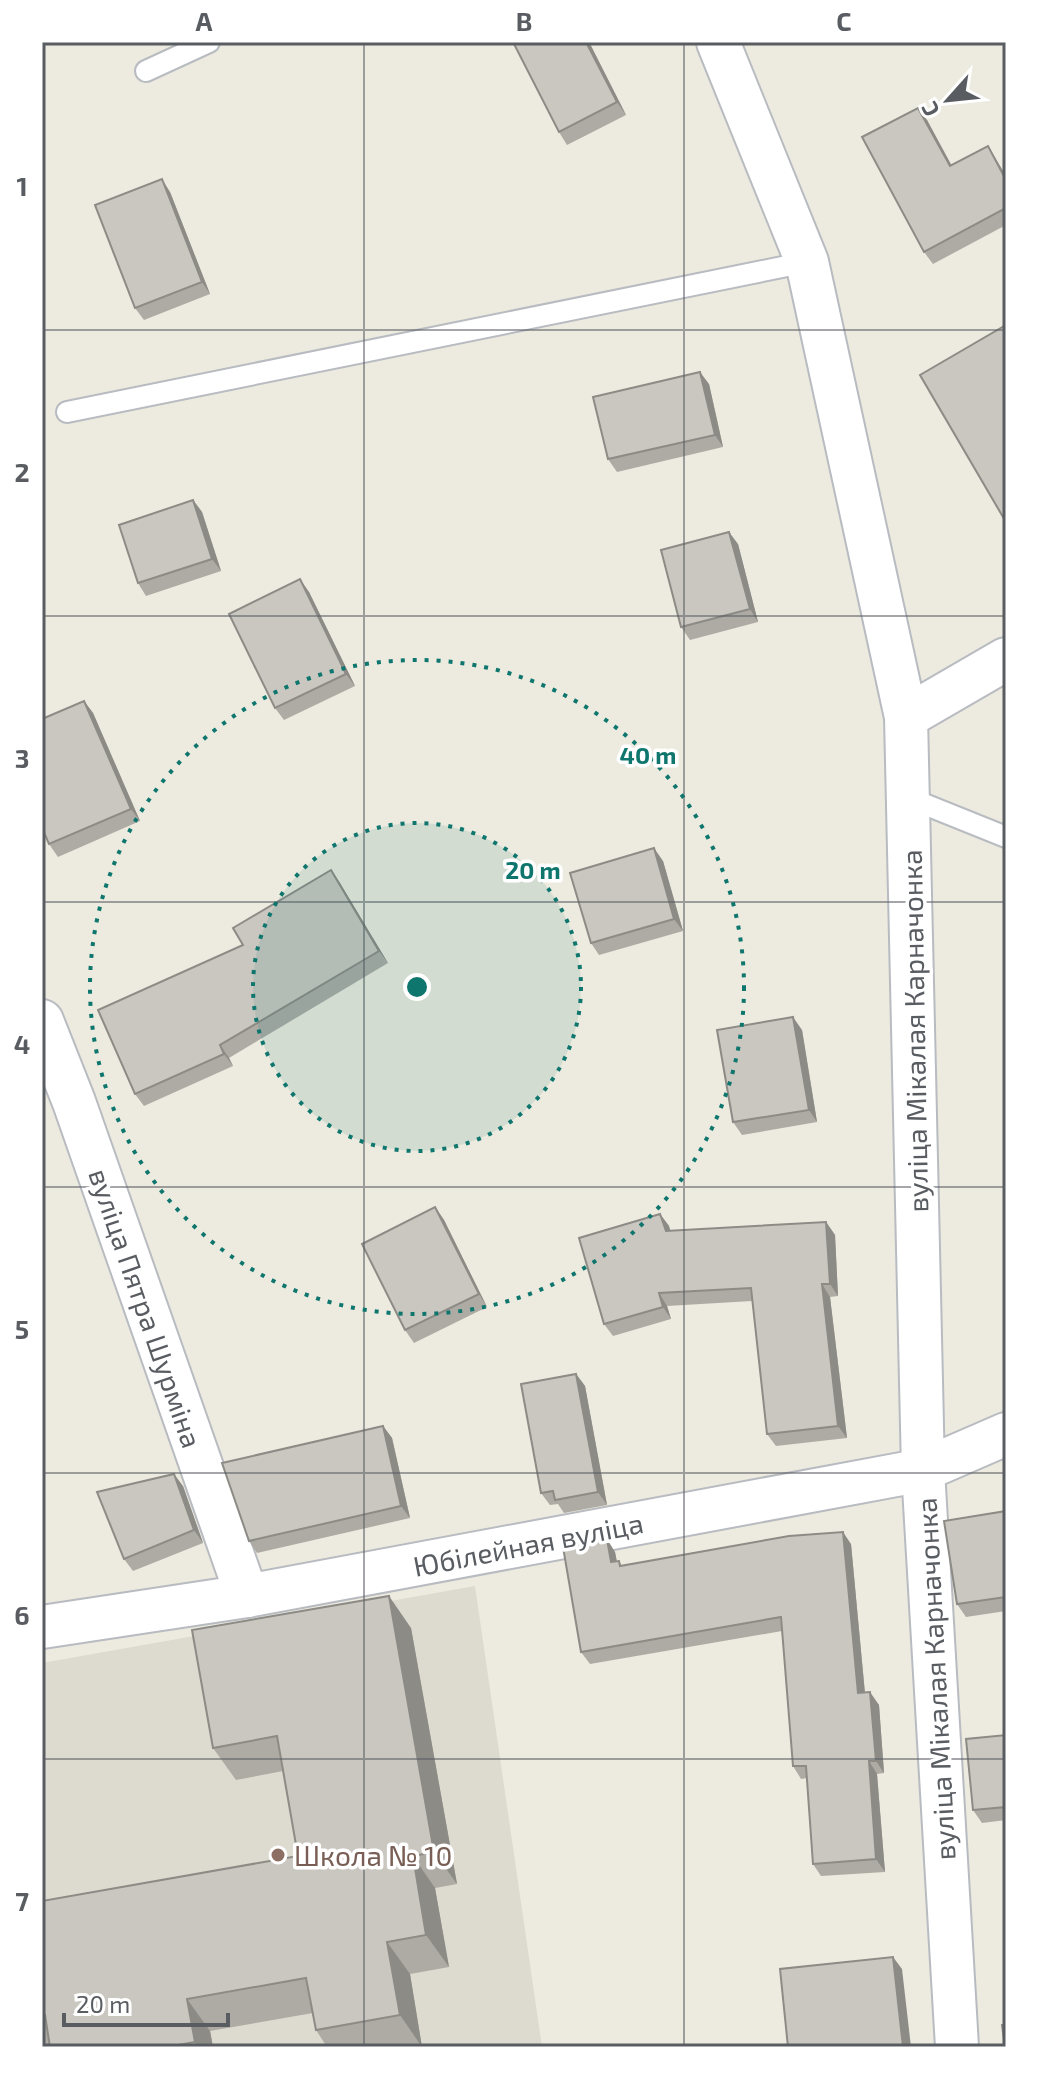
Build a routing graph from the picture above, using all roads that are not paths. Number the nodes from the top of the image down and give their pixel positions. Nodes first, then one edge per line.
1 (209, 42) edge
2 (718, 42) edge
3 (146, 71) dead end
4 (807, 262) junction
5 (67, 412) dead end
6 (1006, 659) edge
7 (906, 717) junction
8 (909, 798) junction
9 (1006, 837) edge
10 (42, 1021) edge
11 (1006, 1434) edge
12 (923, 1470) junction
13 (247, 1596) junction
14 (42, 1627) edge
15 (957, 2047) edge

1 - 3 lane
2 - 4 street, вуліца Мікалая Карначонка
4 - 5 lane
4 - 7 street, вуліца Мікалая Карначонка
6 - 7 street
7 - 8 street, вуліца Мікалая Карначонка
8 - 9 lane
8 - 12 street, вуліца Мікалая Карначонка
10 - 13 street, вуліца Пятра Шурміна
11 - 12 street, Юбілейная вуліца
12 - 13 street, Юбілейная вуліца
12 - 15 street, вуліца Мікалая Карначонка
13 - 14 street, Юбілейная вуліца

